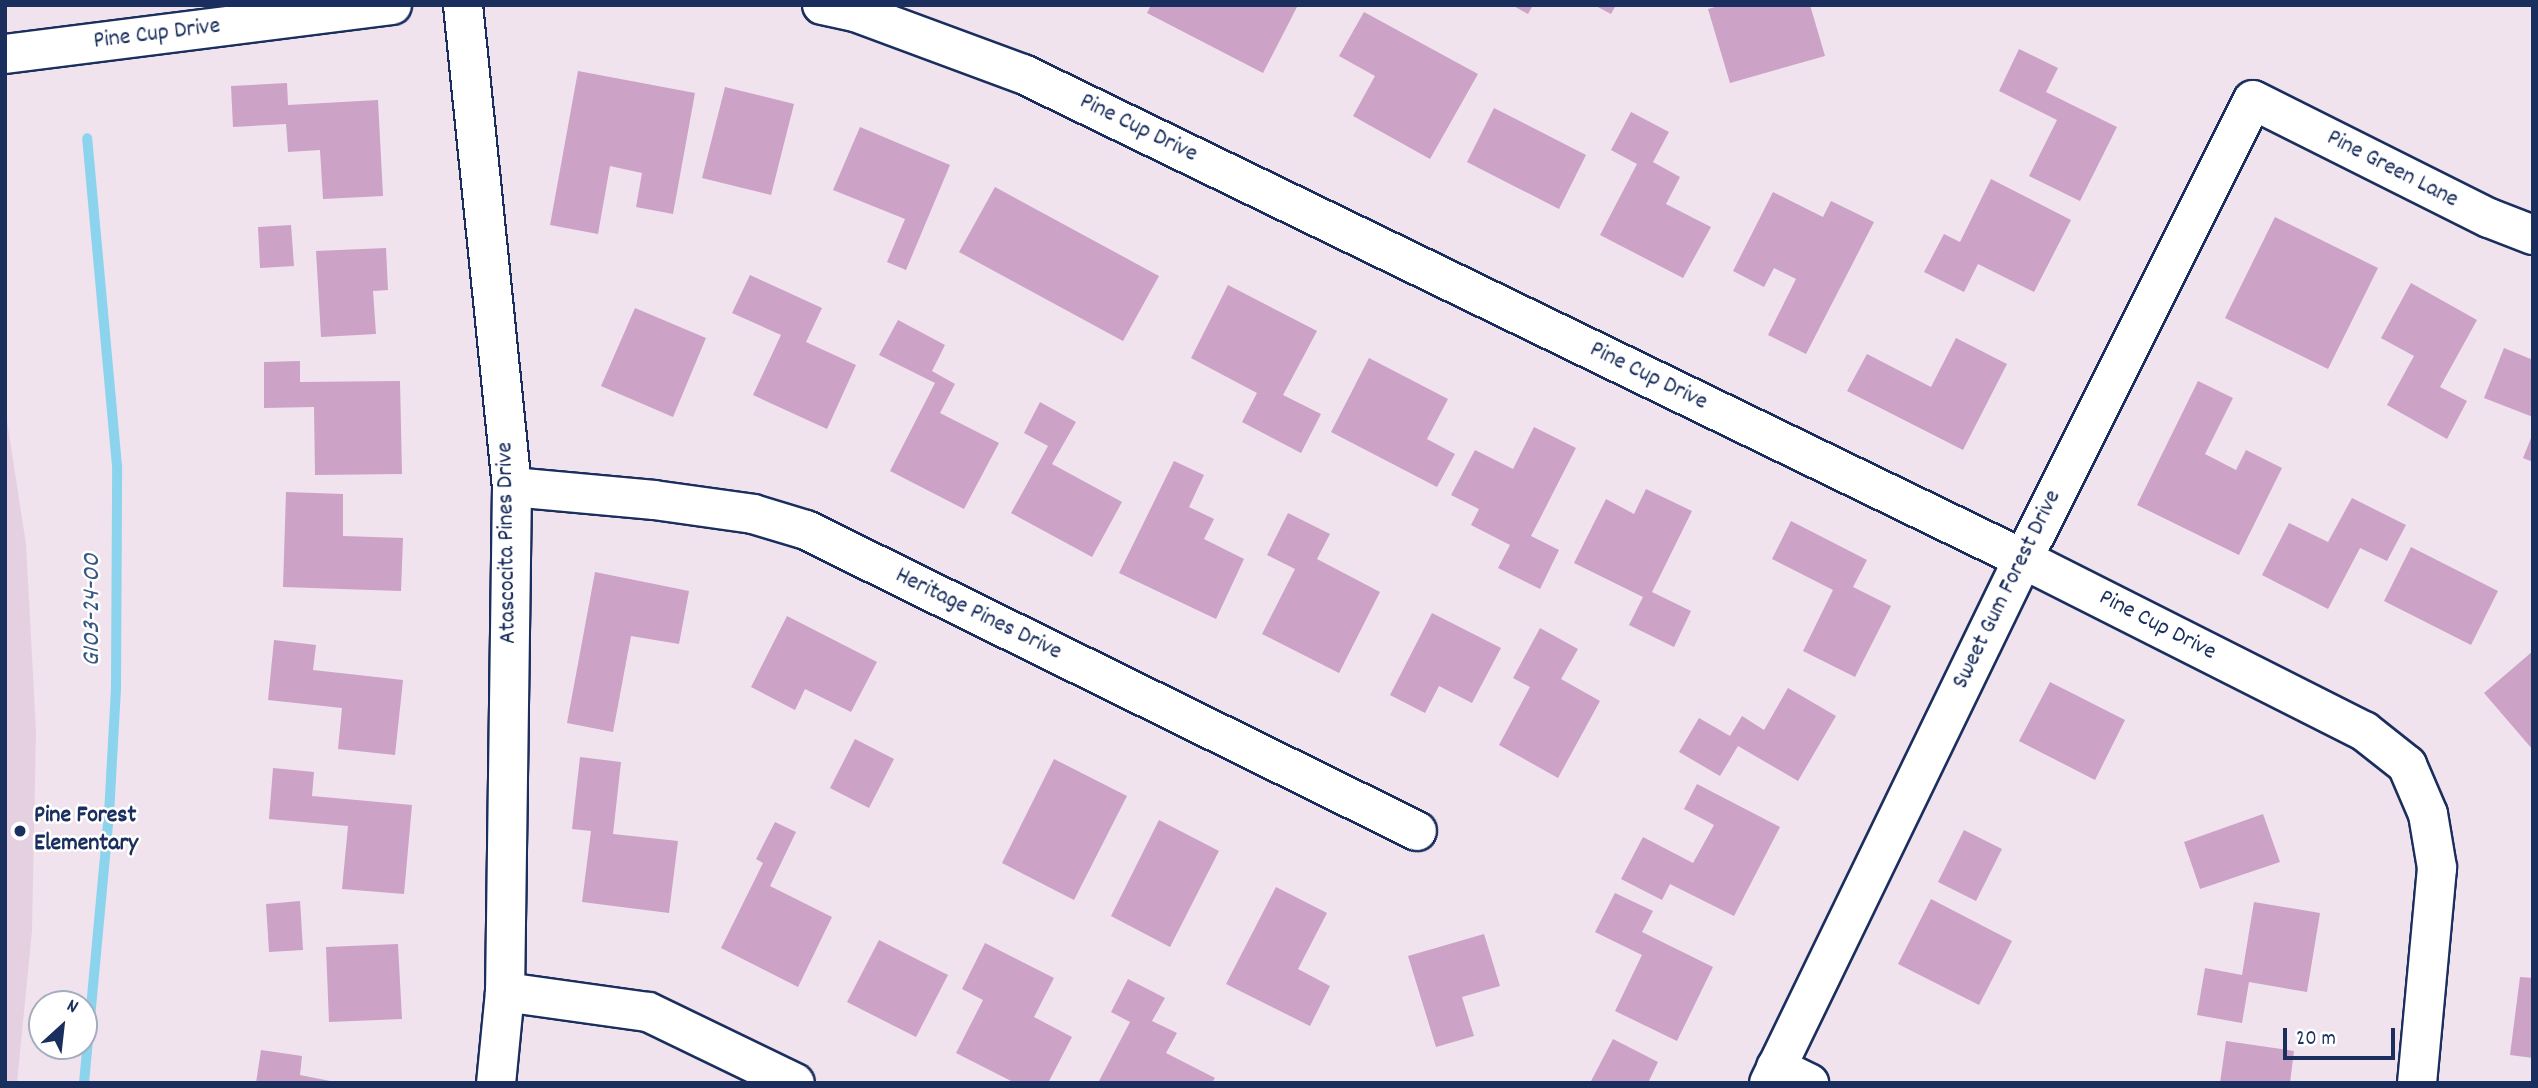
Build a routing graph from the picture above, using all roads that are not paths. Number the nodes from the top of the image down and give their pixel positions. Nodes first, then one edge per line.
1 (392, 5) edge
2 (463, 5) edge
3 (822, 5) edge
4 (5, 54) edge
5 (2253, 100) joint
6 (2533, 235) edge
7 (512, 487) junction
8 (2023, 559) junction
9 (1417, 831) dead end
10 (505, 992) junction
11 (1785, 1077) edge
12 (496, 1083) edge
13 (795, 1083) edge
14 (2417, 1083) edge

1 - 4 street, Pine Cup Drive
2 - 7 street, Atascocita Pines Drive
3 - 8 street, Pine Cup Drive
5 - 6 street, Pine Green Lane
5 - 8 street, Sweet Gum Forest Drive
7 - 9 street, Heritage Pines Drive
7 - 10 street, Atascocita Pines Drive
8 - 11 street, Sweet Gum Forest Drive
8 - 14 street, Pine Cup Drive
10 - 12 street, Atascocita Pines Drive
10 - 13 street

